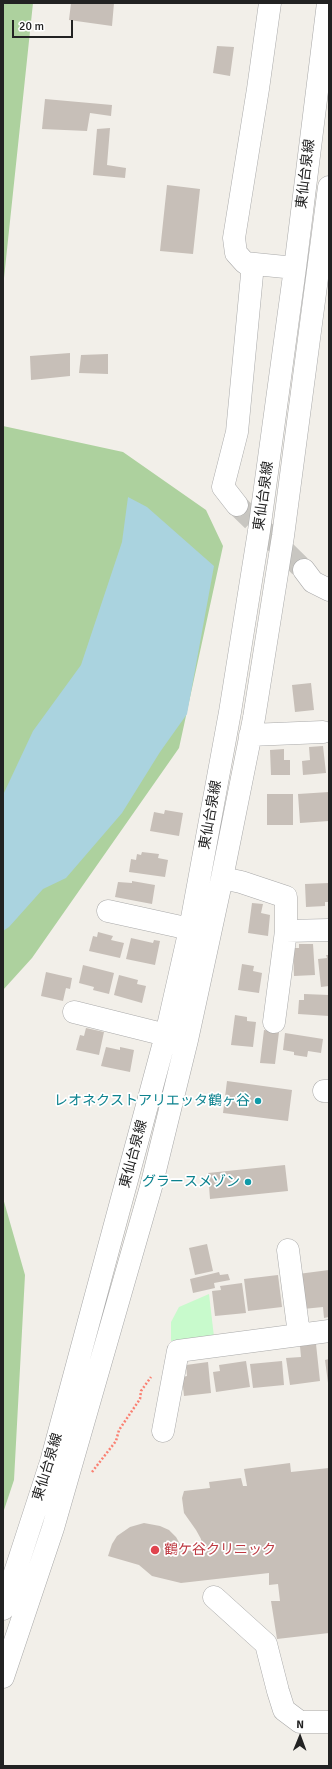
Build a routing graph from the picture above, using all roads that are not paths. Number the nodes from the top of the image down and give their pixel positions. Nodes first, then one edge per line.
1 (270, 3) edge
2 (328, 3) edge
3 (329, 187) edge
4 (325, 232) edge
5 (253, 264) junction
6 (295, 268) junction
7 (237, 505) tunnel mouth
8 (304, 570) tunnel mouth
9 (329, 590) edge
10 (323, 732) dead end
11 (250, 735) junction
12 (222, 878) junction
13 (108, 911) dead end
14 (190, 929) junction
15 (329, 930) edge
16 (286, 931) junction
17 (74, 1012) dead end
18 (274, 1022) dead end
19 (166, 1035) junction
20 (288, 1250) dead end
21 (329, 1331) edge
22 (299, 1334) junction
23 (163, 1431) dead end
24 (214, 1597) dead end
25 (3, 1609) edge
26 (3, 1677) edge
27 (329, 1722) edge

1 - 5 street
2 - 6 street, 東仙台泉線
3 - 4 street
4 - 11 street
5 - 6 street
5 - 7 street
6 - 14 street, 東仙台泉線
8 - 9 street
10 - 11 street
11 - 12 street
12 - 16 street
12 - 26 street
13 - 14 street
14 - 19 street, 東仙台泉線
15 - 16 street
16 - 18 street
17 - 19 street
19 - 25 street, 東仙台泉線
20 - 22 street
21 - 22 street
22 - 23 street
24 - 27 street

